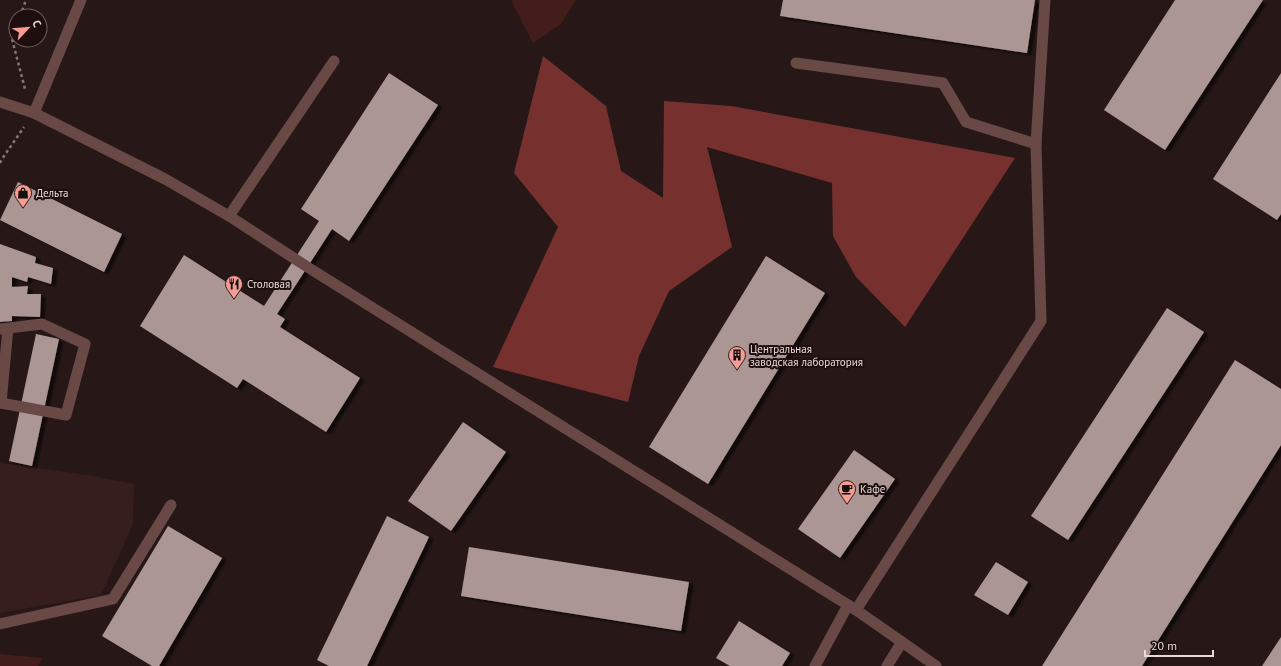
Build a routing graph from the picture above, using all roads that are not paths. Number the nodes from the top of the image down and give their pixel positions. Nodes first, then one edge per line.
1 (81, 0) edge
2 (1044, 0) edge
3 (334, 61) dead end
4 (796, 63) dead end
5 (0, 102) edge
6 (34, 113) junction
7 (1036, 144) junction
8 (229, 216) junction
9 (4, 329) edge
10 (171, 505) dead end
11 (852, 607) junction
12 (0, 624) edge
13 (902, 642) junction
14 (815, 666) edge
15 (887, 666) edge
16 (936, 666) edge

1 - 6 lane
2 - 7 lane
3 - 8 lane
4 - 7 lane
5 - 6 lane
6 - 8 lane
7 - 11 lane
8 - 11 lane
9 - 9 lane
10 - 12 lane
11 - 13 lane
11 - 14 lane
13 - 15 lane
13 - 16 lane

